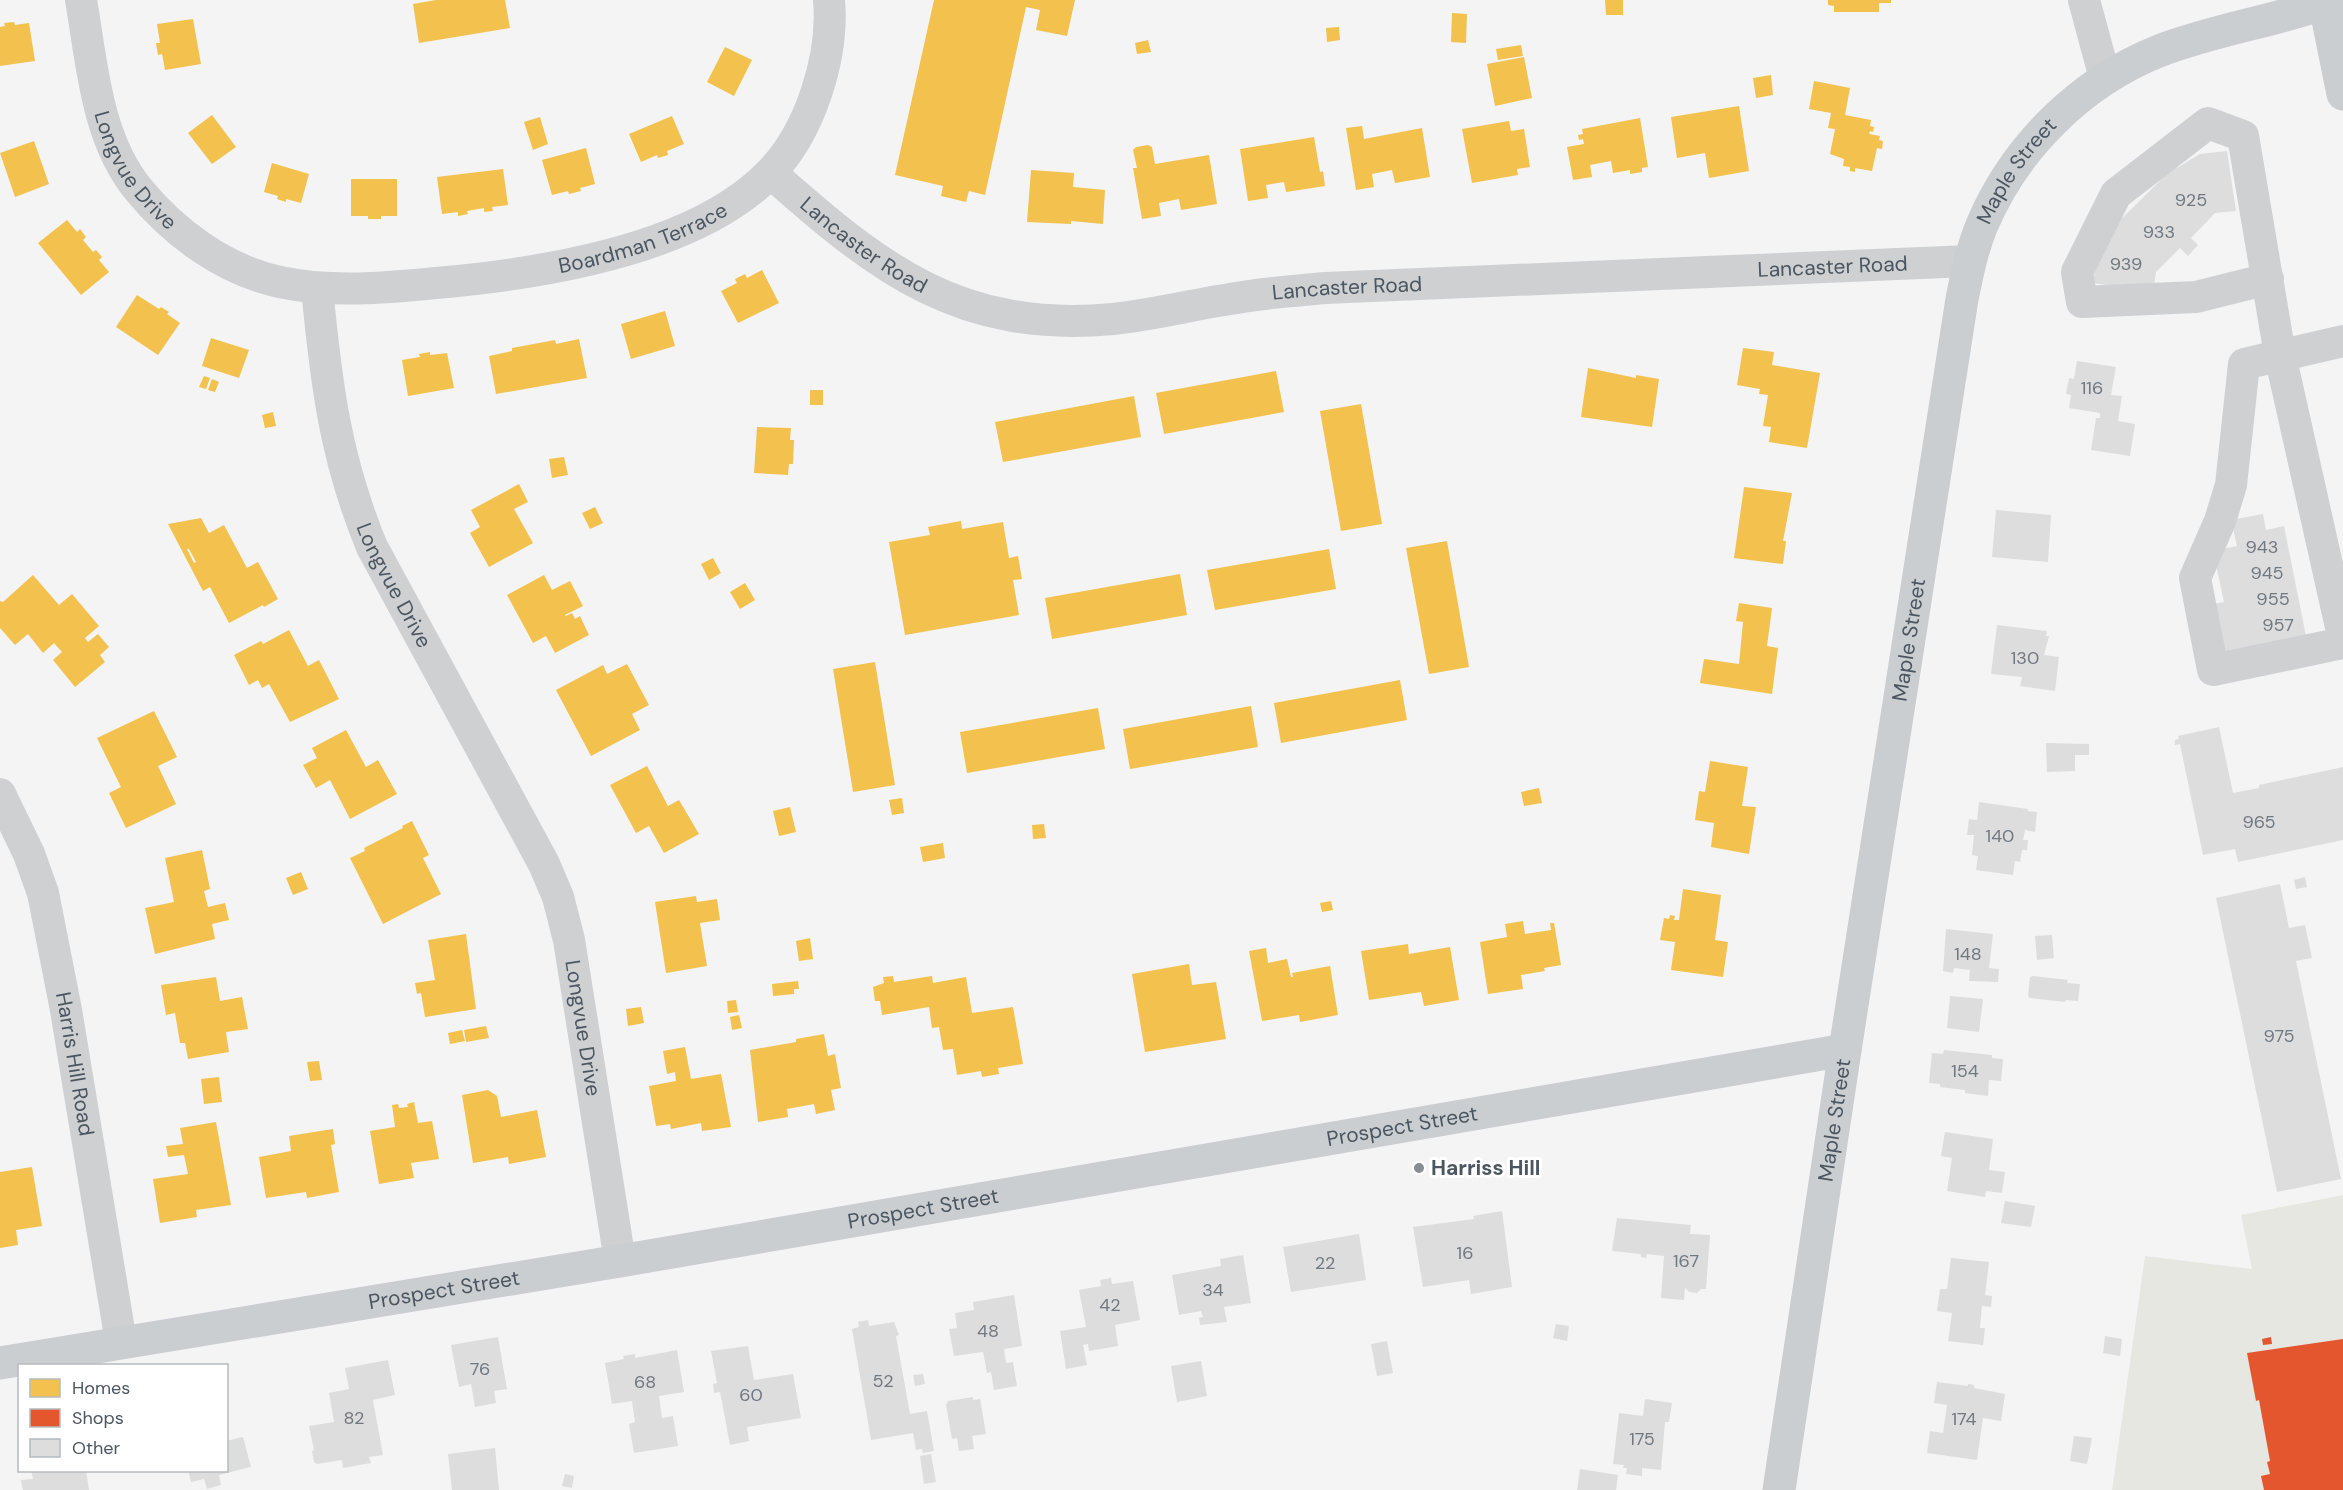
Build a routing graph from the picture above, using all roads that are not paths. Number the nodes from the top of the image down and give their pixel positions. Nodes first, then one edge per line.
1 (81, 0) edge
2 (829, 0) edge
3 (2084, 0) edge
4 (2327, 1) edge
5 (2105, 78) junction
6 (2343, 94) edge
7 (771, 173) junction
8 (1969, 261) junction
9 (2268, 279) junction
10 (317, 288) junction
11 (2343, 341) edge
12 (2280, 354) junction
13 (2343, 636) edge
14 (2343, 643) edge
15 (0, 794) edge
16 (1845, 1050) junction
17 (620, 1261) junction
18 (121, 1342) junction
19 (0, 1363) edge
20 (1779, 1490) edge

1 - 10 street, Longvue Drive
2 - 7 street, Boardman Terrace
3 - 5 street
4 - 5 main road, Maple Street
4 - 6 main road
5 - 8 main road, Maple Street
7 - 8 street, Lancaster Road
7 - 10 street, Boardman Terrace
8 - 16 main road, Maple Street
9 - 9 street
9 - 12 street
10 - 17 street, Longvue Drive
11 - 12 street
12 - 13 street
12 - 14 street
15 - 18 street, Harris Hill Road
16 - 17 main road, Prospect Street
16 - 20 main road, Maple Street
17 - 18 main road, Prospect Street
18 - 19 main road, Prospect Street

